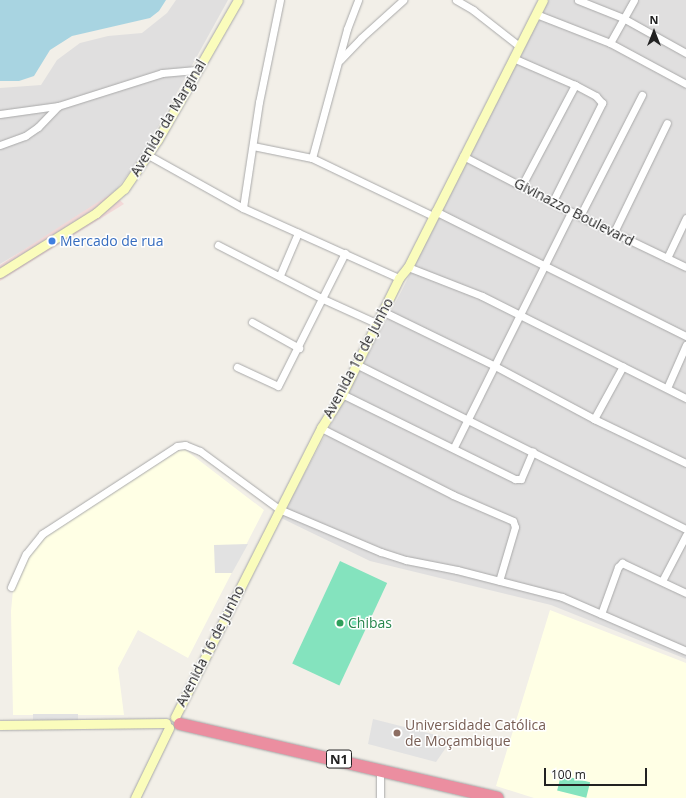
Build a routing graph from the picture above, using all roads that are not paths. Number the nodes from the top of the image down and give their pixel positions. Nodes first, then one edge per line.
1 (238, 0) edge
2 (280, 0) edge
3 (358, 0) edge
4 (403, 0) edge
5 (456, 0) edge
6 (543, 0) edge
7 (578, 0) edge
8 (634, 0) edge
9 (536, 14) junction
10 (623, 18) junction
11 (610, 43) junction
12 (519, 46) junction
13 (686, 53) edge
14 (513, 58) junction
15 (340, 60) junction
16 (196, 70) junction
17 (686, 84) edge
18 (575, 85) junction
19 (642, 95) dead end
20 (58, 106) junction
21 (0, 114) edge
22 (667, 123) dead end
23 (0, 145) edge
24 (253, 146) junction
25 (148, 156) junction
26 (464, 156) junction
27 (312, 158) junction
28 (522, 185) junction
29 (553, 202) junction
30 (243, 208) junction
31 (571, 212) junction
32 (434, 214) junction
33 (580, 216) junction
34 (686, 218) edge
35 (614, 232) junction
36 (298, 233) junction
37 (218, 245) dead end
38 (345, 253) junction
39 (667, 258) junction
40 (545, 264) junction
41 (408, 267) junction
42 (686, 267) edge
43 (0, 273) edge
44 (280, 275) junction
45 (399, 278) junction
46 (323, 299) junction
47 (384, 312) junction
48 (520, 315) junction
49 (252, 322) dead end
50 (378, 324) junction
51 (686, 336) edge
52 (686, 345) edge
53 (299, 348) junction
54 (356, 364) junction
55 (493, 365) junction
56 (623, 366) junction
57 (238, 367) dead end
58 (667, 388) junction
59 (342, 394) junction
60 (686, 398) edge
61 (467, 418) junction
62 (594, 419) junction
63 (320, 428) junction
64 (454, 447) junction
65 (533, 451) junction
66 (686, 462) edge
67 (279, 508) junction
68 (686, 529) edge
69 (686, 535) edge
70 (499, 581) junction
71 (662, 581) junction
72 (11, 587) dead end
73 (686, 593) edge
74 (602, 614) junction
75 (686, 651) edge
76 (173, 723) junction
77 (0, 725) edge
78 (380, 769) junction
79 (135, 798) edge
80 (380, 798) edge
81 (497, 798) edge

1 - 16 street, Avenida da Marginal
2 - 24 street
3 - 15 street
4 - 15 street
5 - 12 street
6 - 9 street, Avenida 16 de Junho
7 - 10 street
8 - 10 street
9 - 11 street
9 - 12 street, Avenida 16 de Junho
10 - 11 street
10 - 13 street
11 - 17 street
12 - 14 street, Avenida 16 de Junho
14 - 18 street
14 - 26 street, Avenida 16 de Junho
15 - 27 street
16 - 20 street
16 - 25 street, Avenida da Marginal
18 - 28 street
18 - 29 street
19 - 33 street
20 - 21 street
20 - 23 street
22 - 35 street
24 - 27 street
24 - 30 street
25 - 30 street
25 - 43 street, Avenida da Marginal
26 - 28 street, Givinazzo Boulevard
26 - 32 street, Avenida 16 de Junho
27 - 32 street
28 - 29 street, Givinazzo Boulevard
29 - 31 street, Givinazzo Boulevard
30 - 36 street
31 - 33 street, Givinazzo Boulevard
31 - 40 street
32 - 40 street
32 - 41 street, Avenida 16 de Junho
33 - 35 street, Givinazzo Boulevard
34 - 39 street
35 - 39 street, Givinazzo Boulevard
36 - 38 street
36 - 44 street
37 - 44 street
38 - 45 street
38 - 46 street
39 - 42 street, Givinazzo Boulevard
40 - 48 street
40 - 51 street
41 - 45 street, Avenida 16 de Junho
41 - 48 street
44 - 46 street
45 - 47 street, Avenida 16 de Junho
46 - 50 street
46 - 53 street
47 - 50 street, Avenida 16 de Junho
47 - 55 street
48 - 55 street
48 - 56 street
49 - 53 street
50 - 54 street, Avenida 16 de Junho
52 - 58 street
53 - 57 street
54 - 59 street, Avenida 16 de Junho
54 - 61 street
55 - 61 street
55 - 62 street
56 - 58 street
56 - 62 street
58 - 60 street
59 - 63 street, Avenida 16 de Junho
59 - 64 street
61 - 64 street
61 - 65 street
62 - 66 street
63 - 67 street, Avenida 16 de Junho
63 - 70 street
64 - 65 street
65 - 68 street
67 - 70 street
67 - 72 street
67 - 76 street, Avenida 16 de Junho
69 - 71 street
70 - 74 street
71 - 73 street
71 - 74 street
74 - 75 street
76 - 77 street, N1
76 - 78 highway, N1
76 - 79 street, Avenida 16 de Junho
78 - 80 street
78 - 81 highway, N1

